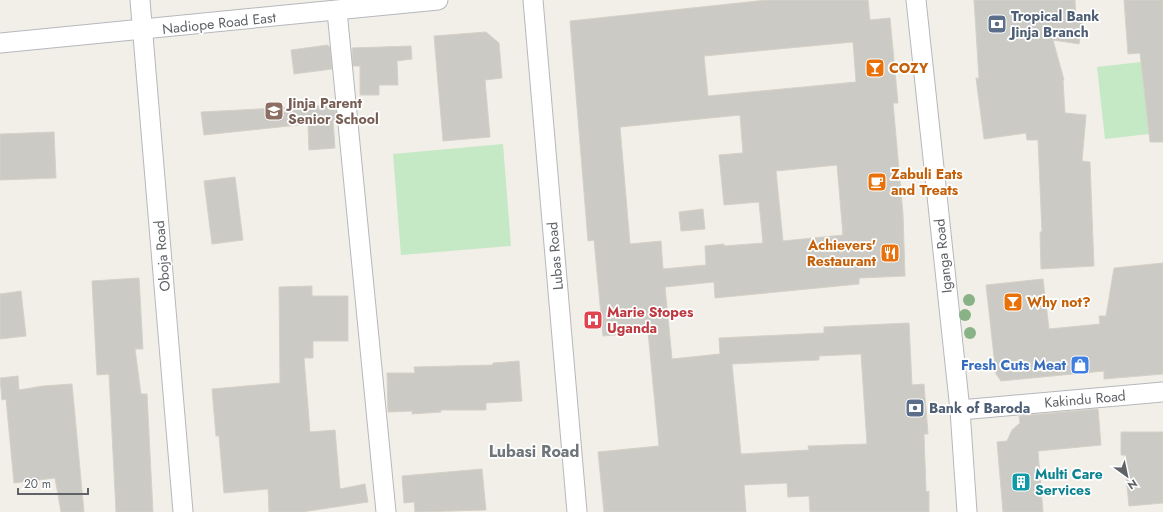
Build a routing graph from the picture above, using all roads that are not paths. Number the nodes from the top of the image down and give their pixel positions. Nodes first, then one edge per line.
1 (140, 0) edge
2 (438, 0) edge
3 (533, 0) edge
4 (916, 0) edge
5 (337, 11) junction
6 (143, 30) junction
7 (0, 43) edge
8 (1163, 392) edge
9 (960, 410) junction
10 (183, 512) edge
11 (386, 512) edge
12 (577, 512) edge
13 (967, 512) edge

1 - 6 street, Oboja Road
2 - 5 street, Nadiope Road East
3 - 12 street, Lubas Road
4 - 9 street, Iganga Road
5 - 6 street, Nadiope Road East
5 - 11 street
6 - 7 street, Nadiope Road East
6 - 10 street, Oboja Road
8 - 9 street, Kakindu Road
9 - 13 street, Iganga Road

